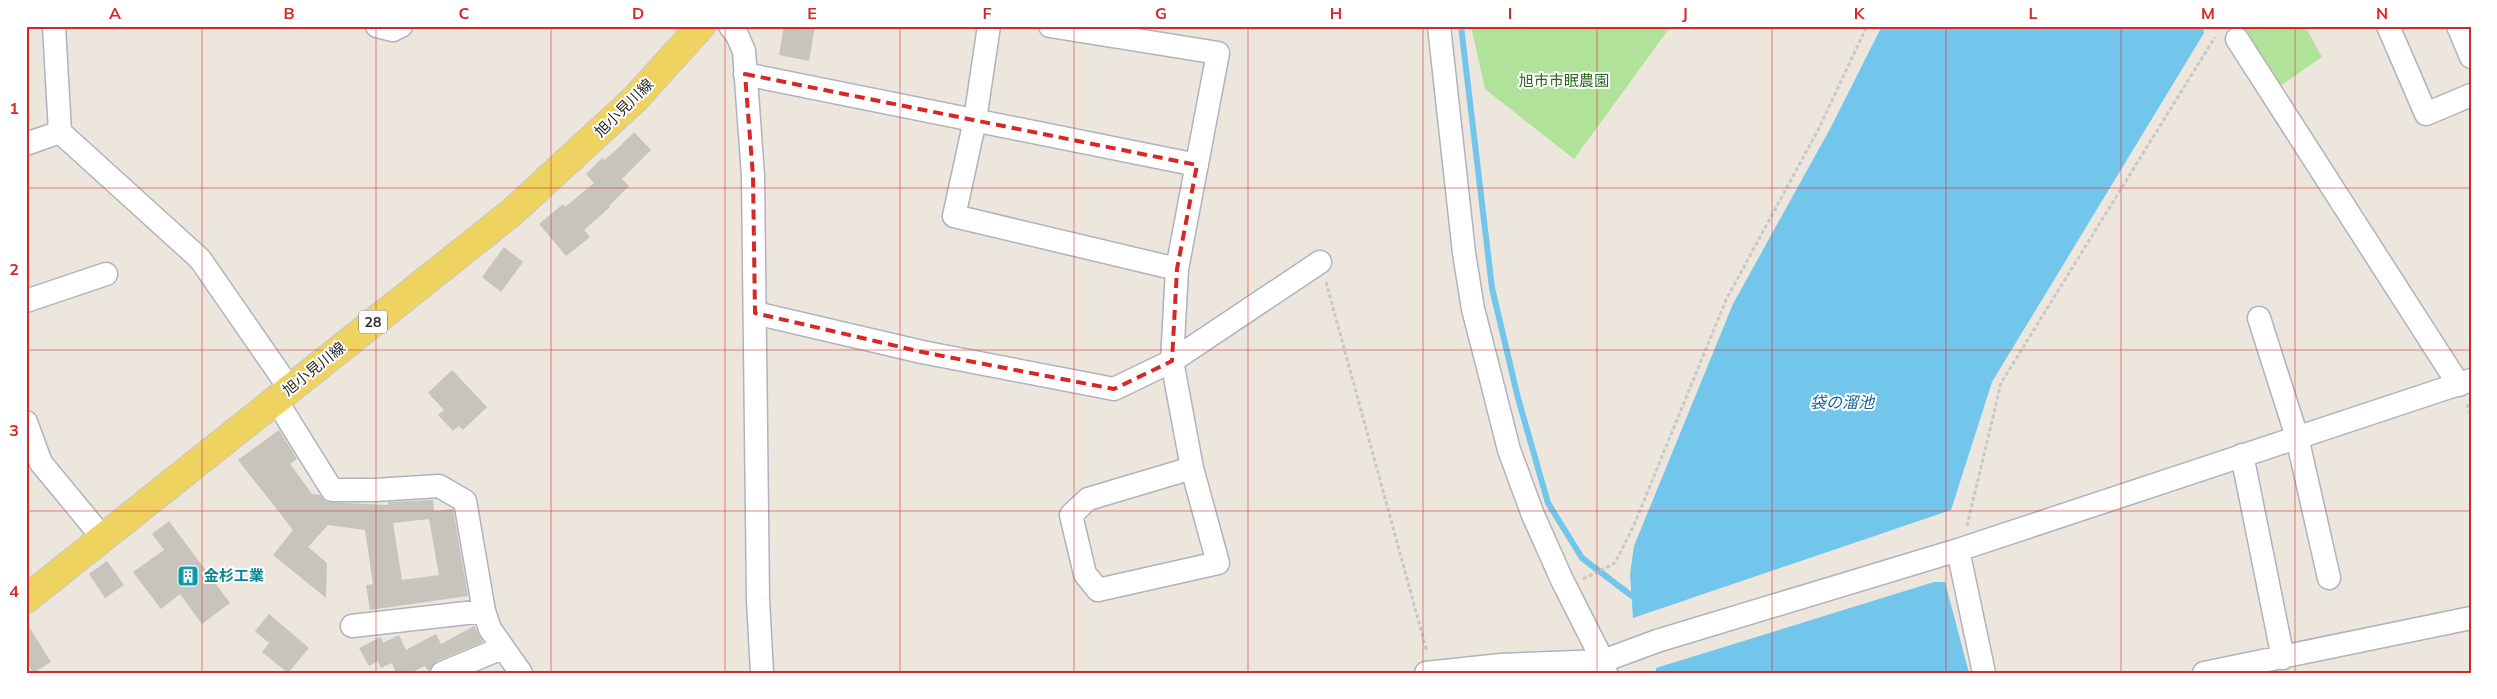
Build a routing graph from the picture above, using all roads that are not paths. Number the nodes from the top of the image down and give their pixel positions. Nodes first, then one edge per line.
1 (54, 26) edge
2 (377, 26) edge
3 (401, 26) edge
4 (702, 26) edge
5 (730, 26) edge
6 (990, 26) edge
7 (1050, 26) edge
8 (1439, 26) edge
9 (2388, 26) edge
10 (2458, 26) edge
11 (2227, 37) road end
12 (2471, 57) edge
13 (745, 74) junction
14 (2471, 95) edge
15 (975, 120) junction
16 (60, 132) junction
17 (26, 144) edge
18 (1197, 165) junction
19 (1320, 262) road end
20 (1177, 269) junction
21 (106, 274) dead end
22 (26, 301) edge
23 (754, 313) junction
24 (2259, 318) dead end
25 (1172, 361) junction
26 (2465, 382) edge
27 (283, 394) junction
28 (26, 422) edge
29 (2297, 437) junction
30 (2242, 455) junction
31 (1192, 468) junction
32 (103, 538) junction
33 (1962, 540) junction
34 (2329, 578) dead end
35 (26, 599) edge
36 (484, 611) junction
37 (2471, 618) edge
38 (352, 626) dead end
39 (502, 648) junction
40 (2283, 658) junction
41 (1605, 667) edge
42 (1429, 672) edge
43 (442, 673) edge
44 (521, 673) edge
45 (762, 673) edge
46 (1984, 673) edge
47 (2204, 673) edge

1 - 16 street
2 - 3 street
4 - 27 main road, 旭小見川線 / 28
5 - 13 street
6 - 15 street
7 - 18 street
8 - 41 street
9 - 14 street
10 - 12 street
11 - 26 street
13 - 15 street
13 - 23 street
15 - 18 street
15 - 20 street
16 - 17 street
16 - 27 street
18 - 20 street
19 - 25 street
20 - 25 street
21 - 22 street
23 - 25 street
23 - 45 street
24 - 29 street
25 - 31 street
26 - 29 street
27 - 32 main road, 旭小見川線 / 28
27 - 36 street
28 - 32 street
29 - 30 street
29 - 34 street
30 - 33 street
30 - 40 street
31 - 31 street
32 - 35 main road, 旭小見川線 / 28
33 - 41 street
33 - 46 street
36 - 38 street
36 - 39 street
37 - 40 street
39 - 43 street
39 - 44 street
40 - 47 street
41 - 42 street

